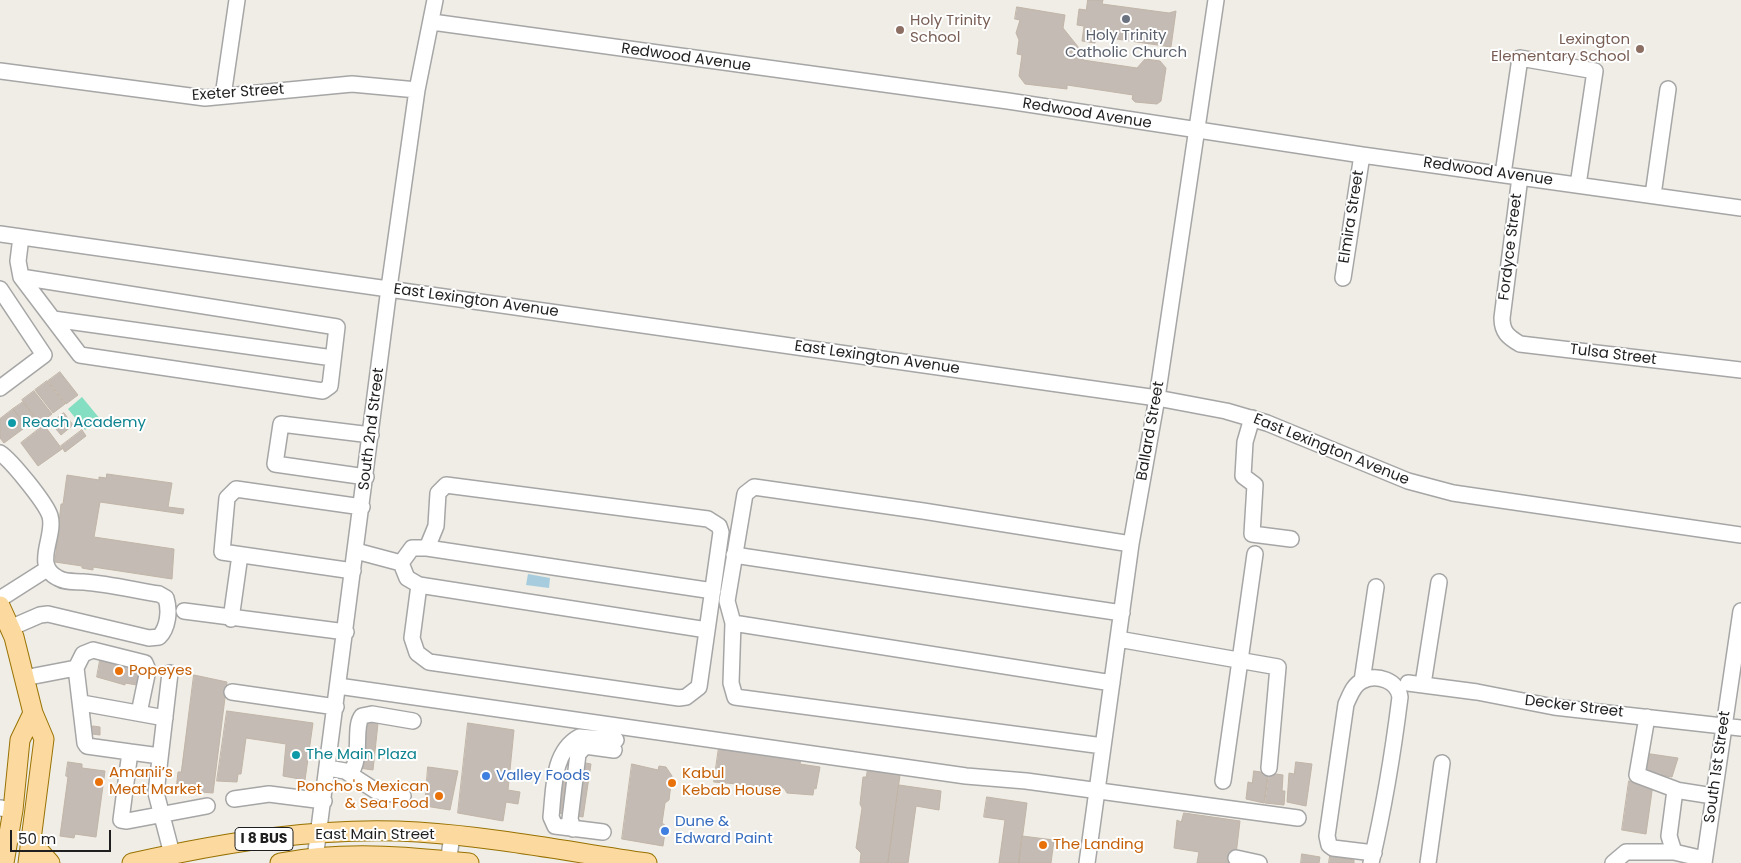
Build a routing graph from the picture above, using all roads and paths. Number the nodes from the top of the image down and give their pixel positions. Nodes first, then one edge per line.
1 (237, 0) edge
2 (435, 0) edge
3 (1216, 0) edge
4 (432, 22) junction
5 (0, 71) edge
6 (1668, 89) dead end
7 (417, 90) junction
8 (223, 96) junction
9 (1198, 130) junction
10 (1362, 155) junction
11 (1503, 174) junction
12 (1520, 177) junction
13 (1578, 184) junction
14 (1653, 195) junction
15 (1741, 208) edge
16 (0, 234) edge
17 (21, 237) junction
18 (20, 277) junction
19 (1343, 278) dead end
20 (390, 288) junction
21 (0, 289) edge
22 (1502, 318) joint
23 (53, 319) junction
24 (333, 358) junction
25 (1741, 370) edge
26 (0, 388) edge
27 (1157, 398) junction
28 (1252, 418) junction
29 (371, 436) junction
30 (0, 453) edge
31 (366, 477) junction
32 (362, 507) junction
33 (1741, 535) edge
34 (1291, 540) dead end
35 (1131, 544) junction
36 (427, 548) junction
37 (356, 551) junction
38 (1254, 554) dead end
39 (240, 555) junction
40 (734, 555) junction
41 (401, 563) junction
42 (47, 569) junction
43 (353, 571) junction
44 (1440, 582) dead end
45 (419, 585) junction
46 (1376, 587) dead end
47 (713, 591) junction
48 (0, 599) edge
49 (0, 606) edge
50 (184, 611) dead end
51 (1741, 611) edge
52 (1122, 613) junction
53 (231, 619) junction
54 (733, 623) junction
55 (10, 628) junction
56 (707, 630) junction
57 (346, 632) junction
58 (1118, 639) junction
59 (1241, 660) junction
60 (76, 668) junction
61 (170, 673) dead end
62 (1736, 677) edge
63 (24, 678) junction
64 (1362, 681) junction
65 (1112, 683) junction
66 (338, 686) junction
67 (232, 692) dead end
68 (82, 703) junction
69 (336, 707) junction
70 (33, 713) junction
71 (139, 713) junction
72 (1647, 717) junction
73 (165, 718) junction
74 (413, 720) dead end
75 (1723, 726) junction
76 (1741, 728) edge
77 (615, 745) dead end
78 (1104, 746) junction
79 (130, 752) junction
80 (160, 756) junction
81 (1442, 763) dead end
82 (328, 768) junction
83 (1268, 768) dead end
84 (350, 774) junction
85 (1224, 781) dead end
86 (1677, 790) junction
87 (1097, 791) junction
88 (403, 796) dead end
89 (1713, 796) junction
90 (234, 799) dead end
91 (324, 801) junction
92 (207, 806) dead end
93 (7, 809) edge
94 (161, 814) junction
95 (1298, 818) dead end
96 (603, 832) dead end
97 (319, 834) junction
98 (452, 836) junction
99 (31, 842) junction
100 (1674, 852) junction
101 (172, 854) junction
102 (1236, 858) dead end
103 (1372, 858) edge
104 (315, 859) junction
105 (599, 860) edge
106 (1704, 861) edge
107 (448, 862) edge
108 (1264, 862) edge
109 (4, 863) edge
110 (28, 863) edge
111 (50, 863) edge
112 (132, 863) edge
113 (280, 863) edge
114 (469, 863) edge
115 (648, 863) edge
116 (1087, 863) edge
117 (1428, 863) edge
118 (1613, 863) edge

1 - 8 street
2 - 4 street, South 2nd Street
3 - 9 street, Ballard Street
4 - 7 street, South 2nd Street
4 - 9 street, Redwood Avenue
5 - 8 street, Exeter Street
6 - 14 street
7 - 8 street, Exeter Street
7 - 20 street, South 2nd Street
9 - 10 street, Redwood Avenue
9 - 27 street, Ballard Street
10 - 11 street, Redwood Avenue
10 - 19 street, Elmira Street
11 - 12 street, Redwood Avenue
11 - 13 street
12 - 13 street, Redwood Avenue
12 - 22 street, Fordyce Street
13 - 14 street, Redwood Avenue
14 - 15 street, Redwood Avenue
16 - 17 street, East Lexington Avenue
17 - 18 street
17 - 20 street, East Lexington Avenue
18 - 23 street
18 - 24 street
20 - 27 street, East Lexington Avenue
20 - 29 street, South 2nd Street
21 - 26 street
22 - 25 street, Tulsa Street
23 - 24 street
23 - 24 street
27 - 28 street, East Lexington Avenue
27 - 35 street, Ballard Street
28 - 33 street, East Lexington Avenue
28 - 34 street
29 - 31 street, South 2nd Street
29 - 31 street
30 - 42 street
31 - 32 street, South 2nd Street
32 - 37 street, South 2nd Street
32 - 39 street
35 - 40 street
35 - 52 street, Ballard Street
36 - 41 street
36 - 47 street
36 - 47 street
37 - 41 street
37 - 43 street, South 2nd Street
38 - 59 street
39 - 43 street
39 - 53 street
40 - 52 street
40 - 54 street
41 - 45 street
42 - 48 street
42 - 55 street
43 - 57 street, South 2nd Street
44 - 72 street, Decker Street
45 - 56 street
45 - 56 street
46 - 64 street
47 - 56 street
49 - 55 main road
50 - 53 street
51 - 62 street, South 1st Street
52 - 58 street, Ballard Street
53 - 57 street
54 - 65 street
54 - 78 street
55 - 63 main road
57 - 66 street, South 2nd Street
58 - 59 street
58 - 65 street, Ballard Street
59 - 83 street
59 - 85 street
60 - 63 street
60 - 68 street
60 - 71 street
61 - 73 street
62 - 75 street, South 1st Street
63 - 70 main road
64 - 103 street
64 - 103 street
65 - 78 street, Ballard Street
66 - 69 street, South 2nd Street
66 - 87 street
67 - 69 street
68 - 71 street
68 - 79 street
69 - 82 street, South 2nd Street
70 - 93 main road
70 - 99 main road
71 - 73 street
72 - 75 street, Decker Street
72 - 86 street
73 - 80 street
74 - 84 street
75 - 76 street, Decker Street
75 - 89 street, South 1st Street
77 - 96 street
78 - 87 street, Ballard Street
79 - 80 street
79 - 94 street
80 - 94 street
81 - 117 street
82 - 84 street
82 - 91 street, South 2nd Street
84 - 88 street
86 - 89 street
86 - 100 street
87 - 95 street
87 - 116 street, Ballard Street
89 - 106 street, South 1st Street
90 - 91 street
91 - 97 street, South 2nd Street
92 - 94 street
93 - 109 main road
94 - 101 street
97 - 98 main road, East Main Street / I 8 BUS
97 - 101 main road, East Main Street / I 8 BUS
97 - 104 street, South 2nd Street
98 - 105 main road, East Main Street / I 8 BUS
98 - 107 street
99 - 110 main road
99 - 111 main road
100 - 106 street
100 - 118 street
101 - 112 main road, East Main Street / I 8 BUS
102 - 108 street
104 - 107 main road, East Main Street / I 8 BUS
104 - 113 main road, East Main Street / I 8 BUS
105 - 115 main road, East Main Street / I 8 BUS
107 - 114 main road, East Main Street / I 8 BUS

